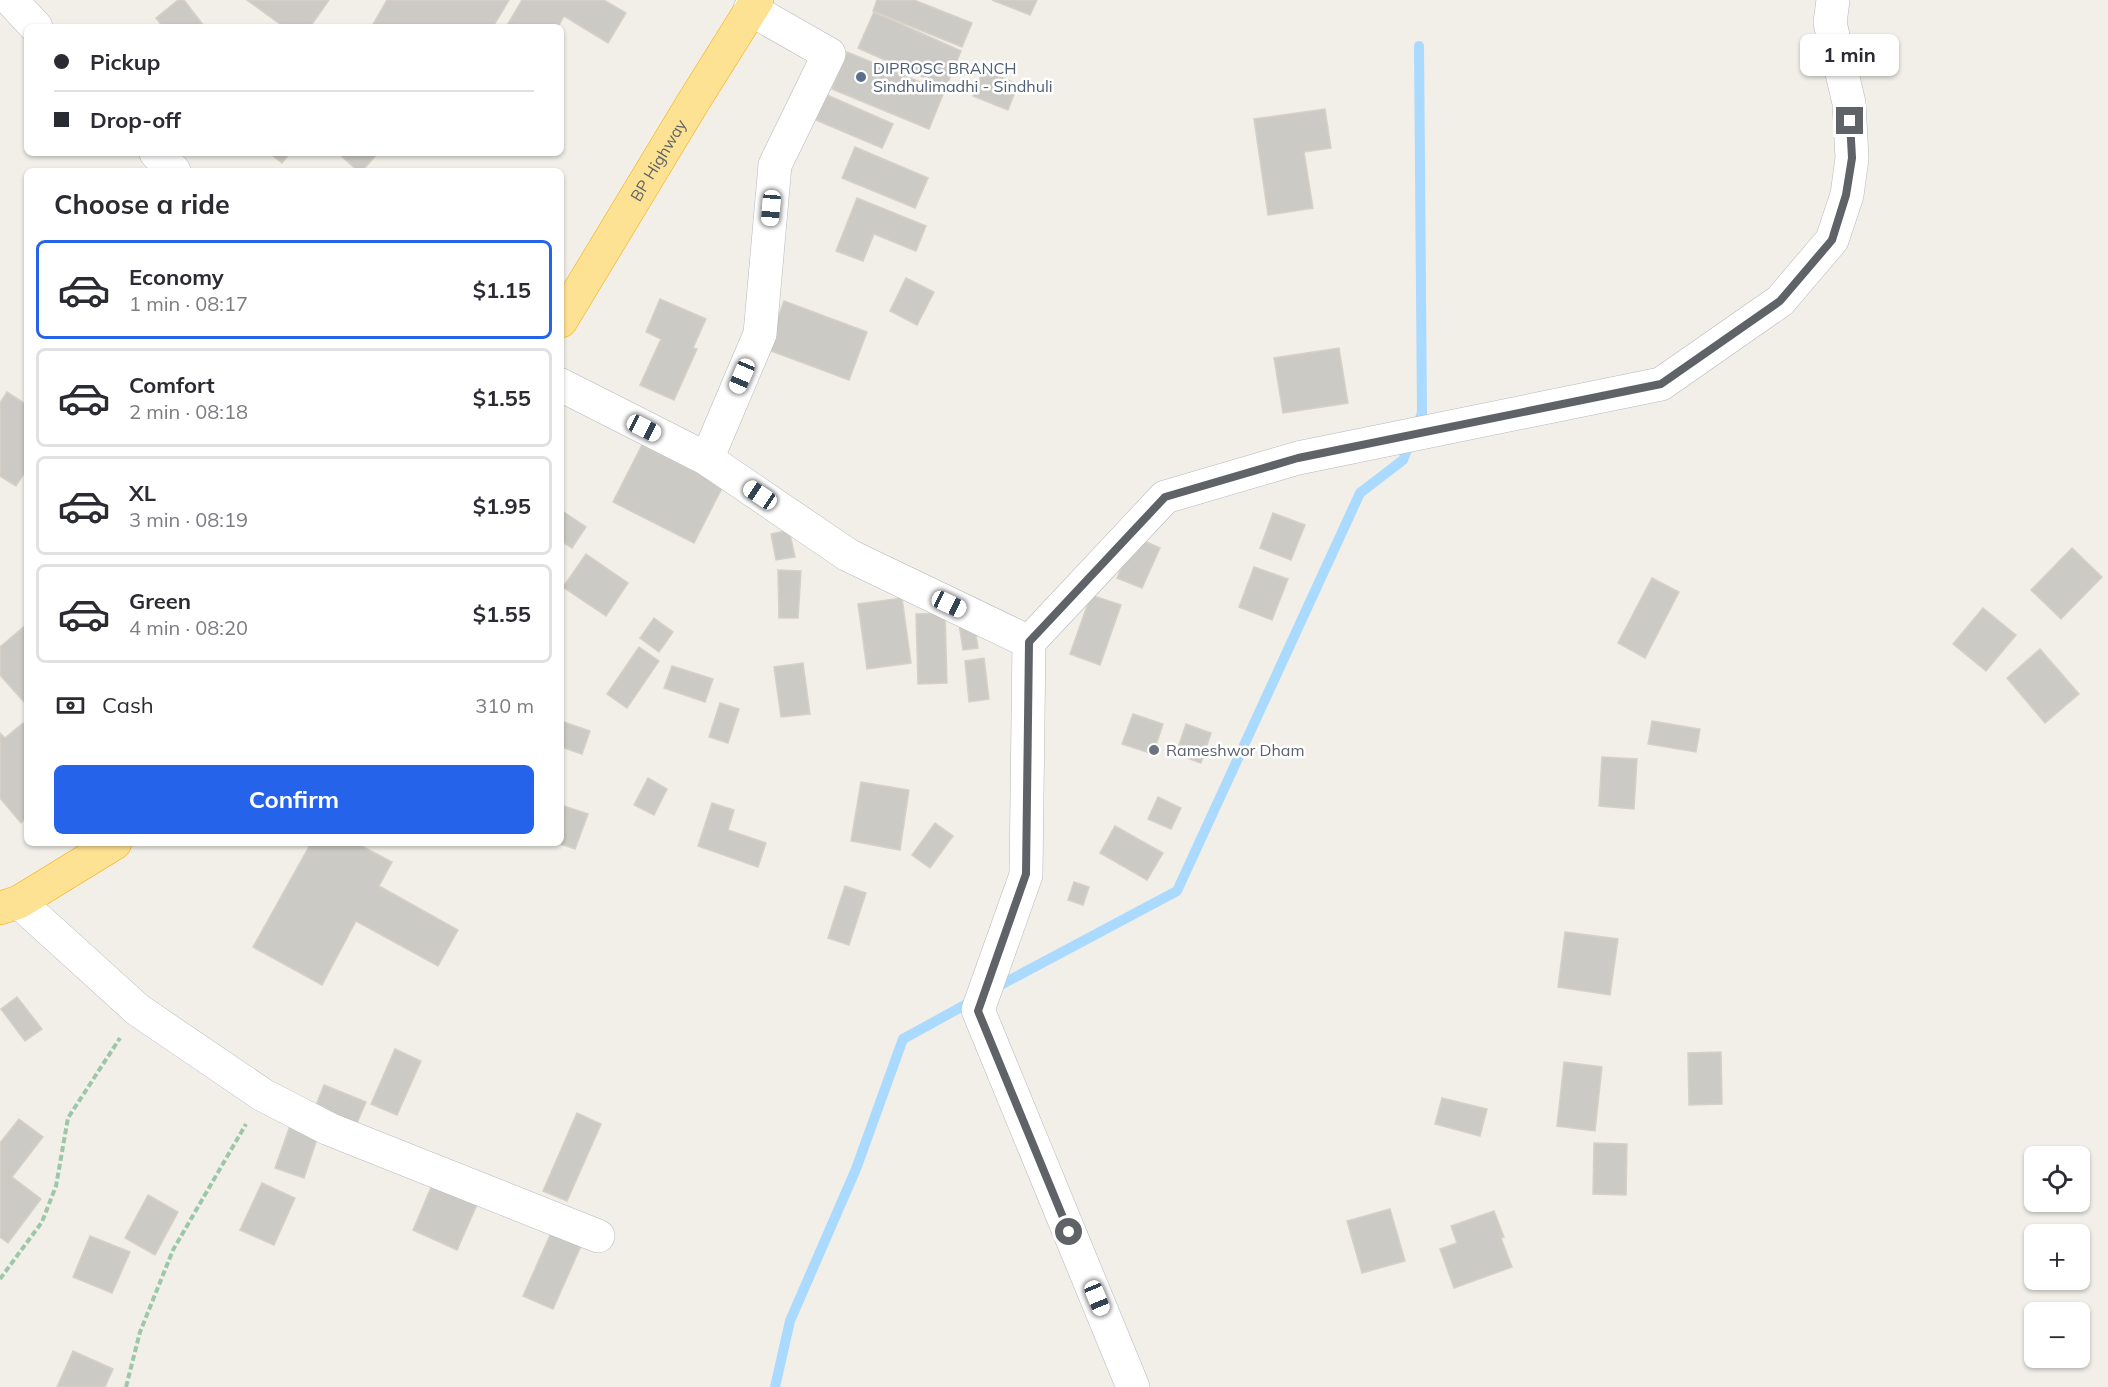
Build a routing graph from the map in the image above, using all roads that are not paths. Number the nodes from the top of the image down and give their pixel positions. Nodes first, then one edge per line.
1 (11, 0) edge
2 (1833, 0) edge
3 (754, 5) edge
4 (33, 24) edge
5 (159, 156) edge
6 (171, 168) edge
7 (564, 316) edge
8 (564, 387) edge
9 (707, 459) junction
10 (1029, 642) junction
11 (110, 846) edge
12 (10, 905) edge
13 (598, 1236) dead end
14 (1133, 1387) edge

1 - 4 street
2 - 10 street
3 - 7 highway, BP Highway
3 - 9 street
5 - 6 street
8 - 9 street
9 - 10 street
10 - 14 street
11 - 12 highway
12 - 13 street

